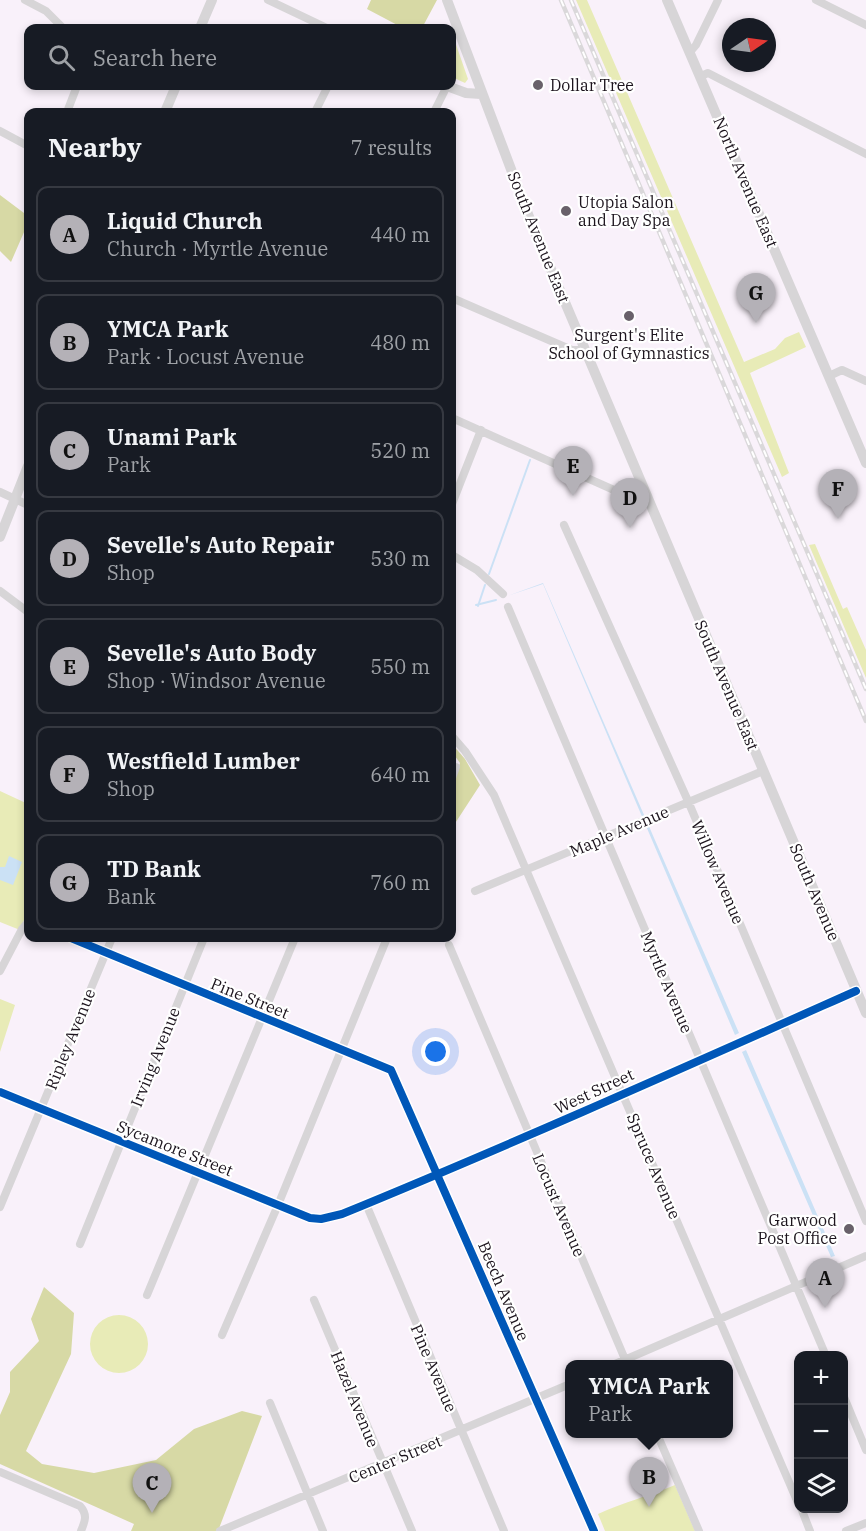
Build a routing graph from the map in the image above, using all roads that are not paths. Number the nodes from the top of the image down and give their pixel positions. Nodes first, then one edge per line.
1 (25, 0) edge
2 (212, 0) edge
3 (268, 0) edge
4 (447, 0) edge
5 (667, 0) edge
6 (718, 0) edge
7 (816, 0) edge
8 (59, 24) edge
9 (202, 24) edge
10 (319, 24) edge
11 (456, 24) edge
12 (456, 25) edge
13 (866, 25) edge
14 (690, 52) junction
15 (701, 76) junction
16 (456, 89) edge
17 (75, 90) edge
18 (174, 90) edge
19 (326, 90) edge
20 (445, 90) edge
21 (481, 94) junction
22 (69, 108) edge
23 (167, 108) edge
24 (317, 108) edge
25 (436, 108) edge
26 (0, 131) edge
27 (24, 144) edge
28 (866, 154) edge
29 (456, 300) edge
30 (585, 350) junction
31 (829, 376) junction
32 (866, 381) edge
33 (456, 419) edge
34 (481, 430) junction
35 (866, 463) edge
36 (24, 477) edge
37 (0, 492) edge
38 (456, 494) edge
39 (648, 498) junction
40 (16, 499) junction
41 (24, 503) edge
42 (564, 525) dead end
43 (0, 537) edge
44 (456, 557) edge
45 (0, 591) edge
46 (503, 594) dead end
47 (508, 608) dead end
48 (24, 609) edge
49 (456, 741) edge
50 (763, 771) junction
51 (688, 801) junction
52 (604, 837) junction
53 (525, 872) junction
54 (475, 891) dead end
55 (24, 927) edge
56 (80, 942) edge
57 (110, 942) edge
58 (202, 942) edge
59 (293, 942) edge
60 (385, 942) edge
61 (449, 945) dead end
62 (105, 953) junction
63 (0, 971) edge
64 (184, 985) junction
65 (856, 991) junction
66 (866, 1013) edge
67 (262, 1017) junction
68 (782, 1024) junction
69 (340, 1049) junction
70 (700, 1059) junction
71 (384, 1067) joint
72 (0, 1092) edge
73 (622, 1092) junction
74 (42, 1108) junction
75 (530, 1136) junction
76 (122, 1140) junction
77 (200, 1173) junction
78 (438, 1173) junction
79 (366, 1204) junction
80 (278, 1205) junction
81 (0, 1207) edge
82 (342, 1214) joint
83 (866, 1221) edge
84 (80, 1244) dead end
85 (866, 1256) edge
86 (796, 1287) junction
87 (147, 1295) dead end
88 (314, 1300) dead end
89 (720, 1318) junction
90 (222, 1335) dead end
91 (824, 1351) edge
92 (625, 1360) edge
93 (630, 1360) edge
94 (565, 1386) edge
95 (535, 1399) junction
96 (270, 1403) dead end
97 (847, 1405) edge
98 (461, 1431) junction
99 (659, 1438) edge
100 (866, 1450) edge
101 (382, 1464) junction
102 (0, 1472) edge
103 (794, 1494) edge
104 (308, 1496) junction
105 (803, 1513) edge
106 (866, 1523) edge
107 (233, 1528) edge
108 (81, 1531) edge
109 (220, 1531) edge
110 (323, 1531) edge
111 (412, 1531) edge
112 (504, 1531) edge
113 (594, 1531) edge
114 (699, 1531) edge
115 (810, 1531) edge
116 (846, 1531) edge

1 - 8 street
2 - 9 main road
3 - 10 street
4 - 11 main road, South Avenue East
5 - 14 main road, North Avenue East
6 - 14 street
7 - 13 street
12 - 21 main road, South Avenue East
14 - 15 main road, North Avenue East
15 - 28 street
15 - 31 main road, North Avenue East
16 - 21 main road
17 - 22 street
18 - 23 main road
19 - 24 street
20 - 25 street
21 - 30 main road, South Avenue East
26 - 27 street
29 - 30 street
30 - 39 main road, South Avenue East
31 - 32 street
31 - 35 main road, North Avenue East
33 - 34 street
34 - 38 street
34 - 39 street
36 - 40 main road
37 - 40 street
39 - 50 main road, South Avenue East
40 - 41 street
40 - 43 main road
42 - 51 street, Willow Avenue
44 - 46 street
45 - 48 street
47 - 52 street, Myrtle Avenue
49 - 53 street, Spruce Avenue
50 - 51 street, Maple Avenue
50 - 65 main road, South Avenue
51 - 52 street, Maple Avenue
51 - 68 street, Willow Avenue
52 - 53 street, Maple Avenue
52 - 70 street, Myrtle Avenue
53 - 54 street, Maple Avenue
53 - 73 street, Spruce Avenue
55 - 63 street
56 - 62 street, Pine Street
57 - 62 street, Ripley Avenue
58 - 64 street, Irving Avenue
59 - 67 street
60 - 69 street
61 - 75 street, Locust Avenue
62 - 64 street, Pine Street
62 - 74 street, Ripley Avenue
64 - 67 street, Pine Street
64 - 76 street, Irving Avenue
65 - 66 main road, South Avenue
65 - 68 street, West Street
67 - 69 street, Pine Street
67 - 77 street
68 - 70 street, West Street
68 - 83 street, Willow Avenue
69 - 71 street, Pine Street
69 - 80 street
70 - 73 street, West Street
70 - 86 street, Myrtle Avenue
71 - 78 street, Beech Avenue
72 - 74 street, Sycamore Street
73 - 75 street, West Street
73 - 89 street, Spruce Avenue
74 - 76 street, Sycamore Street
74 - 81 street, Ripley Avenue
75 - 78 street, West Street
75 - 92 street, Locust Avenue
76 - 77 street, Sycamore Street
76 - 84 street, Irving Avenue
77 - 80 street, Sycamore Street
77 - 87 street
78 - 79 street, West Street
78 - 95 street, Beech Avenue
79 - 82 street, West Street
79 - 98 street, Pine Avenue
80 - 82 street, Sycamore Street
80 - 90 street
85 - 86 street
86 - 89 street
86 - 91 street, Myrtle Avenue
88 - 101 street, Hazel Avenue
89 - 93 street
89 - 103 street, Spruce Avenue
94 - 95 street, Center Street
95 - 98 street, Center Street
95 - 113 street, Beech Avenue
96 - 104 street
97 - 100 street
98 - 101 street, Center Street
98 - 112 street, Pine Avenue
99 - 114 street
101 - 104 street, Center Street
101 - 111 street, Hazel Avenue
102 - 108 street
104 - 107 street, Center Street
104 - 110 street
105 - 115 street
106 - 116 street
107 - 109 street, Center Street

